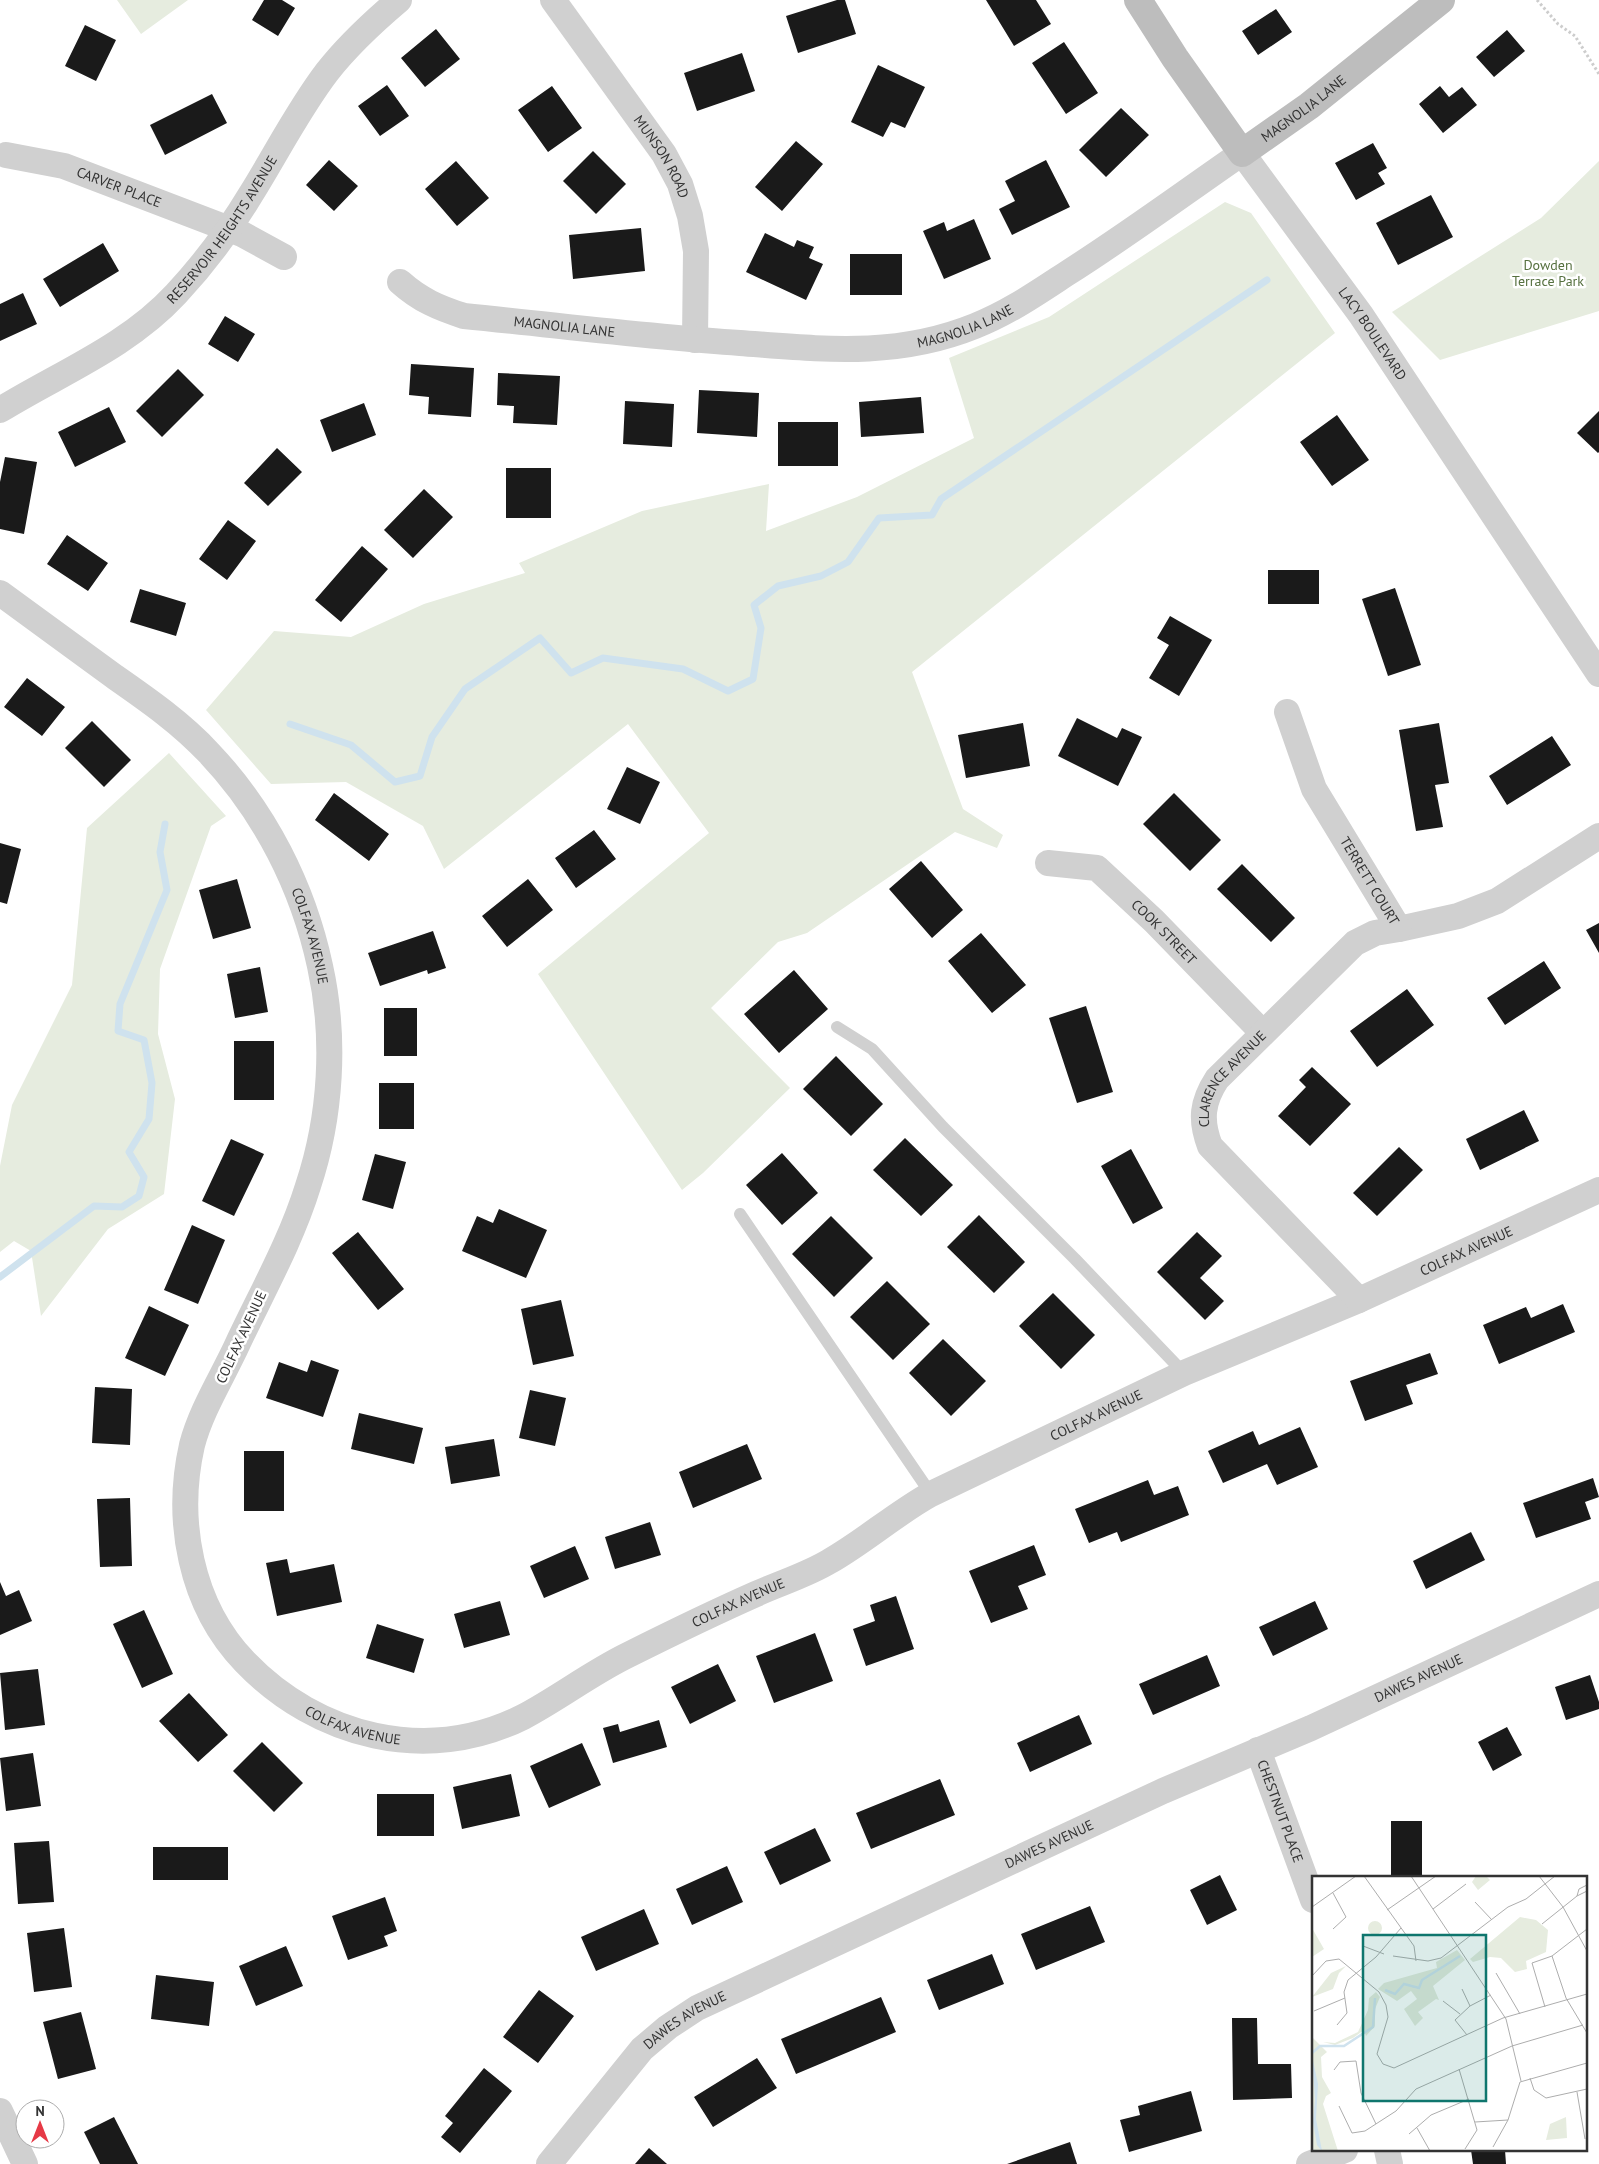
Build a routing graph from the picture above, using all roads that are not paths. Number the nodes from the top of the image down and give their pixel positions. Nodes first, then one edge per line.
1 (399, 0) edge
2 (553, 0) edge
3 (1138, 0) edge
4 (1441, 0) edge
5 (1242, 153) junction
6 (6, 154) dead end
7 (227, 230) junction
8 (284, 256) dead end
9 (400, 282) dead end
10 (695, 340) junction
11 (0, 410) edge
12 (0, 593) edge
13 (1599, 674) edge
14 (1288, 712) dead end
15 (1599, 836) edge
16 (1048, 863) dead end
17 (1400, 929) junction
18 (838, 1027) dead end
19 (1263, 1034) junction
20 (1599, 1190) edge
21 (740, 1214) dead end
22 (1358, 1300) junction
23 (1184, 1374) junction
24 (931, 1494) junction
25 (1599, 1594) edge
26 (1258, 1750) junction
27 (1312, 1897) edge
28 (0, 2111) edge
29 (1340, 2152) edge
30 (25, 2164) edge
31 (549, 2164) edge
32 (1309, 2164) edge

1 - 7 street, RESERVOIR HEIGHTS AVENUE
2 - 10 street, MUNSON ROAD
3 - 5 street, LACY BOULEVARD
4 - 5 street, MAGNOLIA LANE
5 - 10 street, MAGNOLIA LANE
5 - 13 street, LACY BOULEVARD
6 - 7 street, CARVER PLACE
7 - 8 street, CARVER PLACE
7 - 11 street, RESERVOIR HEIGHTS AVENUE
9 - 10 street, MAGNOLIA LANE
12 - 24 street, COLFAX AVENUE
14 - 17 street, TERRETT COURT
15 - 17 street, TERRETT COURT
16 - 19 street, COOK STREET
17 - 19 street, CLARENCE AVENUE
18 - 23 lane
19 - 22 street, CLARENCE AVENUE
20 - 22 street, COLFAX AVENUE
21 - 24 lane
22 - 23 street, COLFAX AVENUE
23 - 24 street, COLFAX AVENUE
25 - 26 street, DAWES AVENUE
26 - 27 street, CHESTNUT PLACE
26 - 31 street, DAWES AVENUE
28 - 30 street
29 - 32 street

